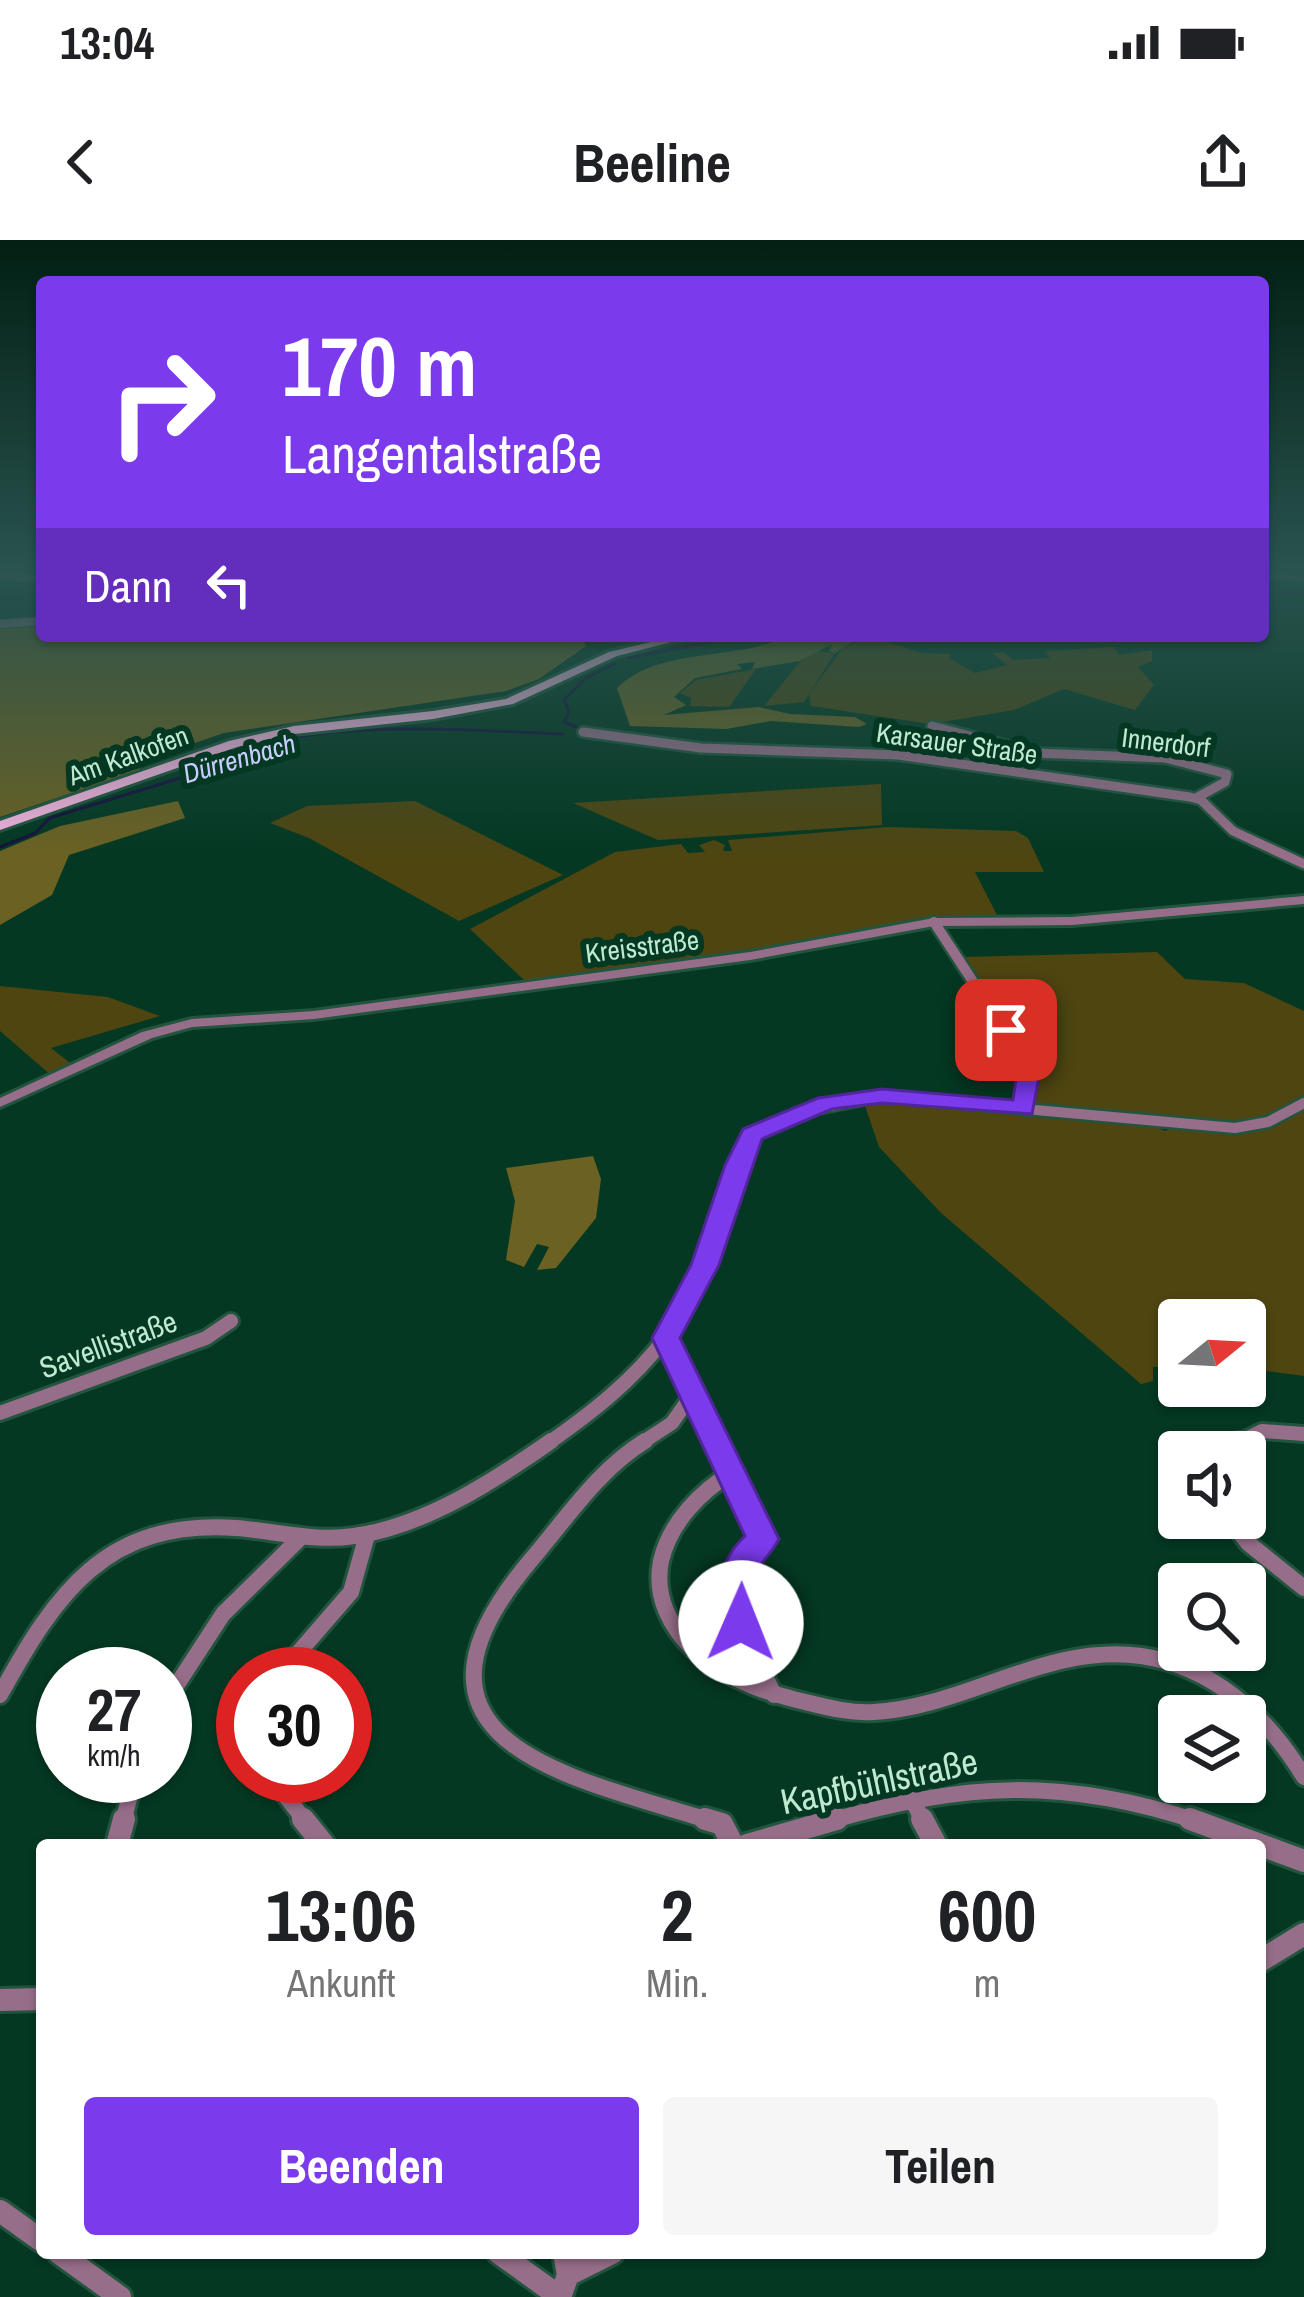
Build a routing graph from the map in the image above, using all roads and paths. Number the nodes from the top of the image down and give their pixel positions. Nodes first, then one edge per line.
1 (589, 665) edge
2 (932, 726) dead end
3 (583, 732) dead end
4 (1055, 755) junction
5 (951, 763) junction
6 (1196, 798) junction
7 (0, 826) edge
8 (1304, 863) edge
9 (1304, 900) edge
10 (934, 922) junction
11 (0, 1103) edge
12 (1304, 1103) edge
13 (1023, 1108) junction
14 (231, 1322) dead end
15 (666, 1338) junction
16 (692, 1393) junction
17 (0, 1413) edge
18 (1259, 1431) edge
19 (1304, 1434) edge
20 (734, 1471) junction
21 (367, 1534) junction
22 (299, 1539) junction
23 (1245, 1539) edge
24 (1304, 1588) edge
25 (303, 1647) edge
26 (192, 1653) edge
27 (0, 1695) edge
28 (774, 1695) junction
29 (1304, 1777) edge
30 (912, 1800) junction
31 (128, 1803) edge
32 (291, 1803) edge
33 (800, 1838) edge
34 (119, 1839) edge
35 (319, 1839) edge
36 (730, 1839) edge
37 (933, 1839) edge
38 (1241, 1839) edge
39 (1266, 1848) edge
40 (1304, 1861) edge
41 (1304, 1934) edge
42 (1266, 1957) edge
43 (36, 1999) edge
44 (0, 2000) edge
45 (0, 2211) edge
46 (36, 2237) edge
47 (66, 2259) edge
48 (517, 2259) edge
49 (599, 2259) edge
50 (564, 2275) edge
51 (120, 2297) edge

1 - 7 main road, Am Kalkofen
2 - 4 street, Innerdorf
3 - 5 street, Karsauer Straße
4 - 5 street, Innerdorf
4 - 6 street, Innerdorf
5 - 6 street, Karsauer Straße
6 - 8 street
9 - 10 street, Kreisstraße
10 - 11 street, Kreisstraße
10 - 13 street
12 - 13 street
13 - 15 street
14 - 17 street, Savellistraße
15 - 16 street
15 - 21 street
16 - 20 street
16 - 36 street
18 - 19 street
20 - 28 street
20 - 28 street
21 - 22 street
21 - 25 street
22 - 26 street
22 - 27 street
23 - 24 street
28 - 29 street
30 - 33 street, Kapfbühlstraße
30 - 37 street
30 - 38 street, Kapfbühlstraße
31 - 34 street
32 - 35 street
39 - 40 street, Kapfbühlstraße
41 - 42 street
43 - 44 street
45 - 46 street
47 - 51 street
48 - 50 street
49 - 50 street

